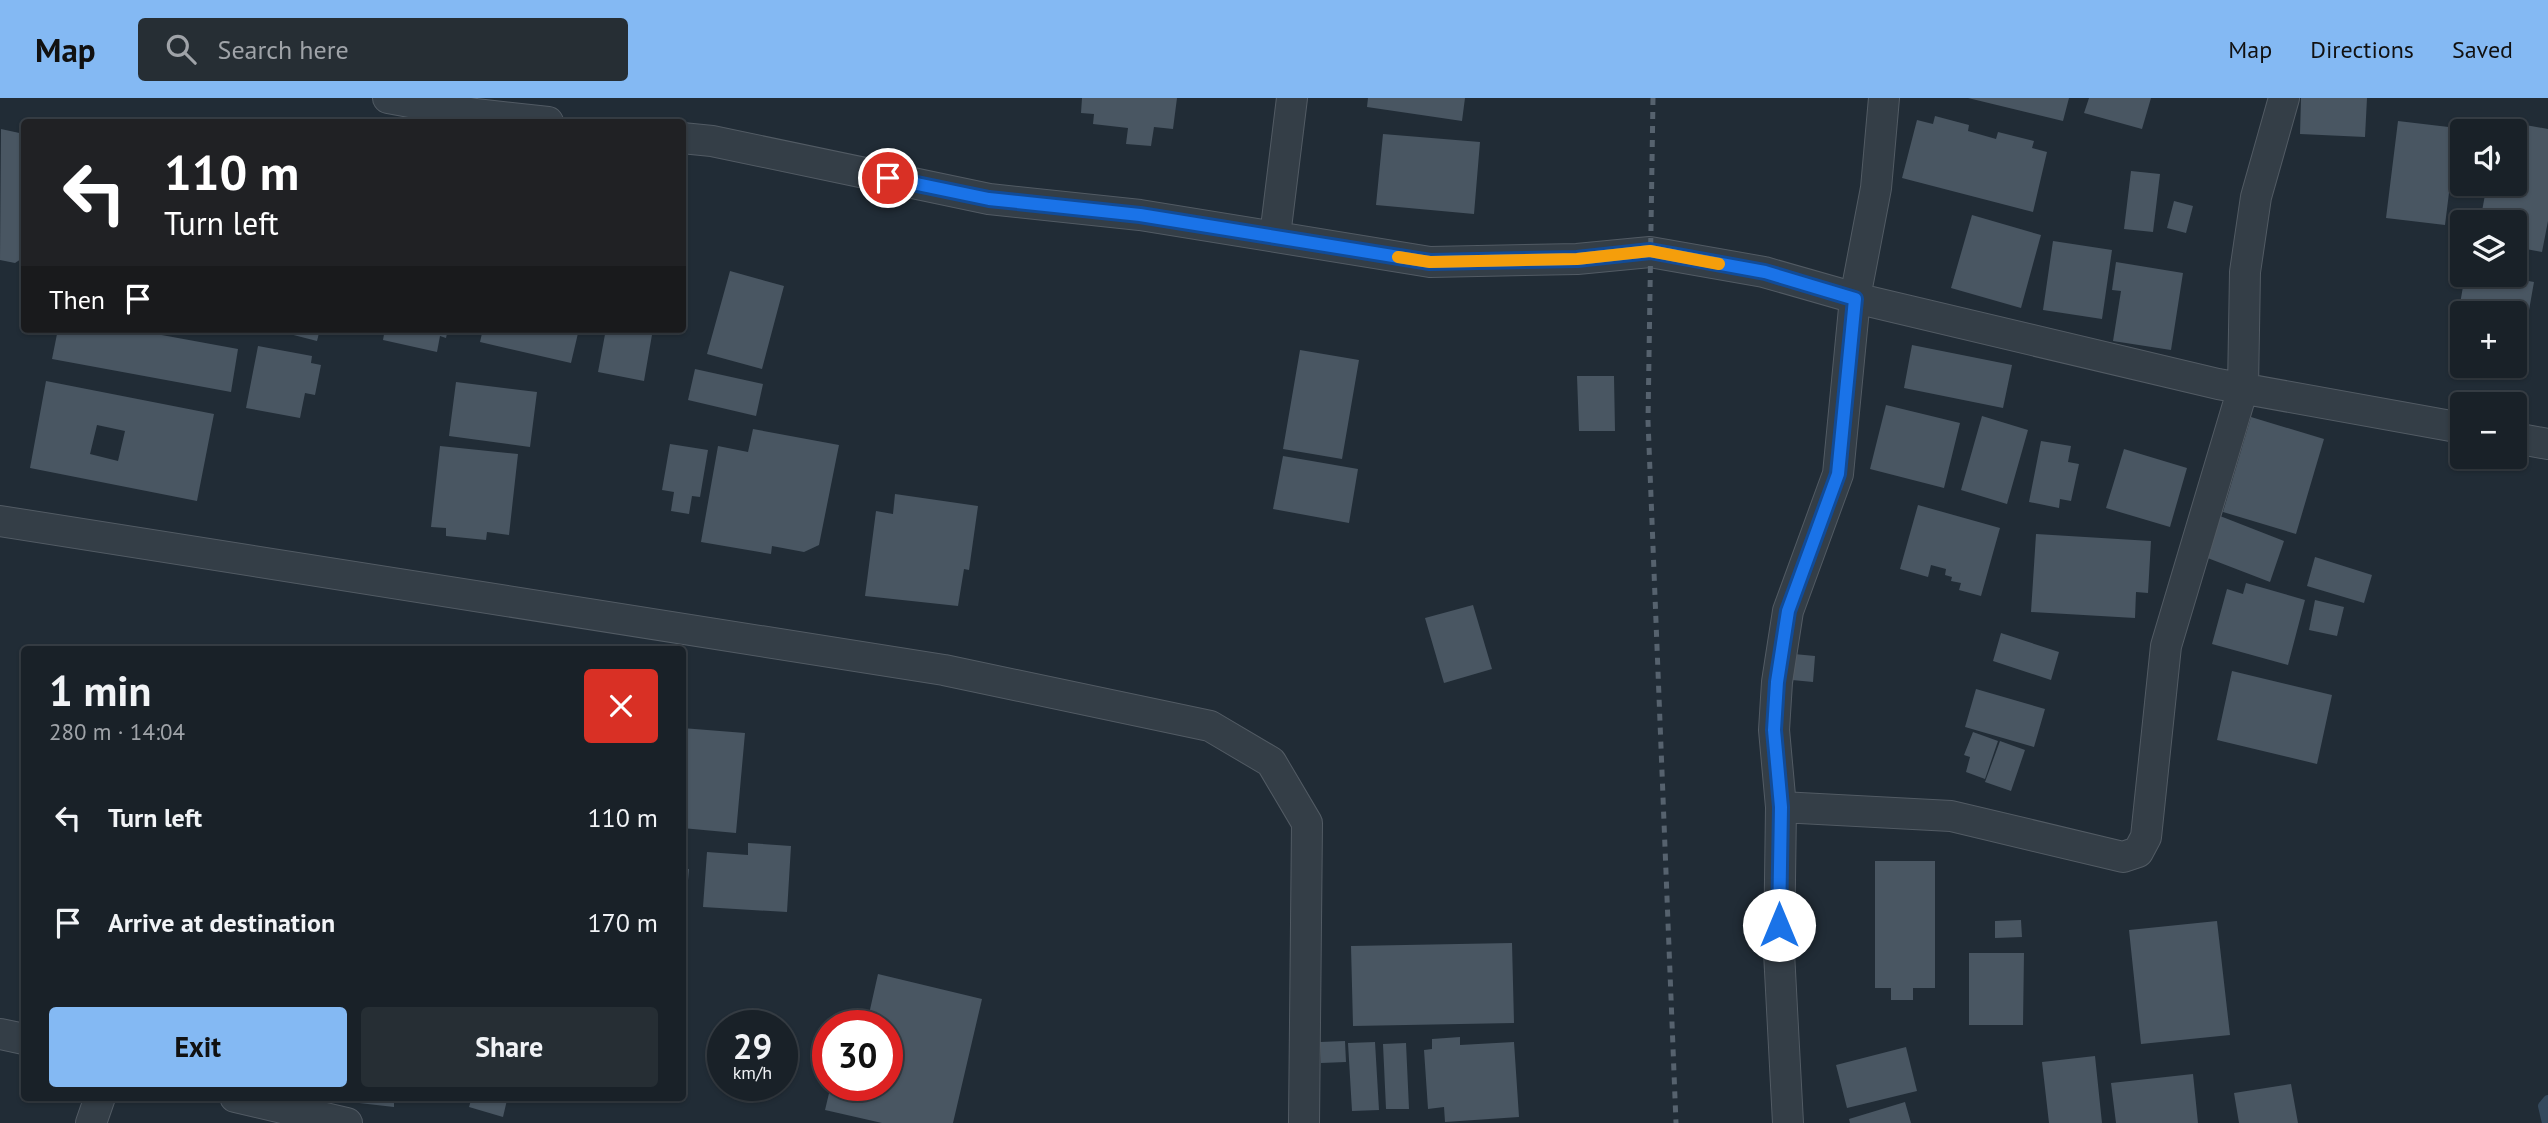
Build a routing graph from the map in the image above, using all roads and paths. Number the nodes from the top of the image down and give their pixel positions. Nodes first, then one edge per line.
1 (388, 98) edge
2 (1292, 98) edge
3 (2284, 98) edge
4 (1883, 99) edge
5 (521, 119) edge
6 (686, 138) edge
7 (1275, 236) junction
8 (1855, 299) junction
9 (2243, 388) junction
10 (2450, 426) edge
11 (2527, 440) edge
12 (2548, 444) edge
13 (0, 521) edge
14 (1781, 807) junction
15 (0, 1034) edge
16 (21, 1038) edge
17 (98, 1101) edge
18 (252, 1101) edge
19 (90, 1123) edge
20 (347, 1123) edge
21 (1304, 1123) edge
22 (1788, 1123) edge

1 - 5 street
2 - 7 street
3 - 9 street
4 - 8 street
6 - 7 street
7 - 8 street
8 - 9 street
8 - 14 street
9 - 10 street
9 - 14 street
11 - 12 street
13 - 21 street
14 - 22 street
15 - 16 street
17 - 19 street
18 - 20 street

